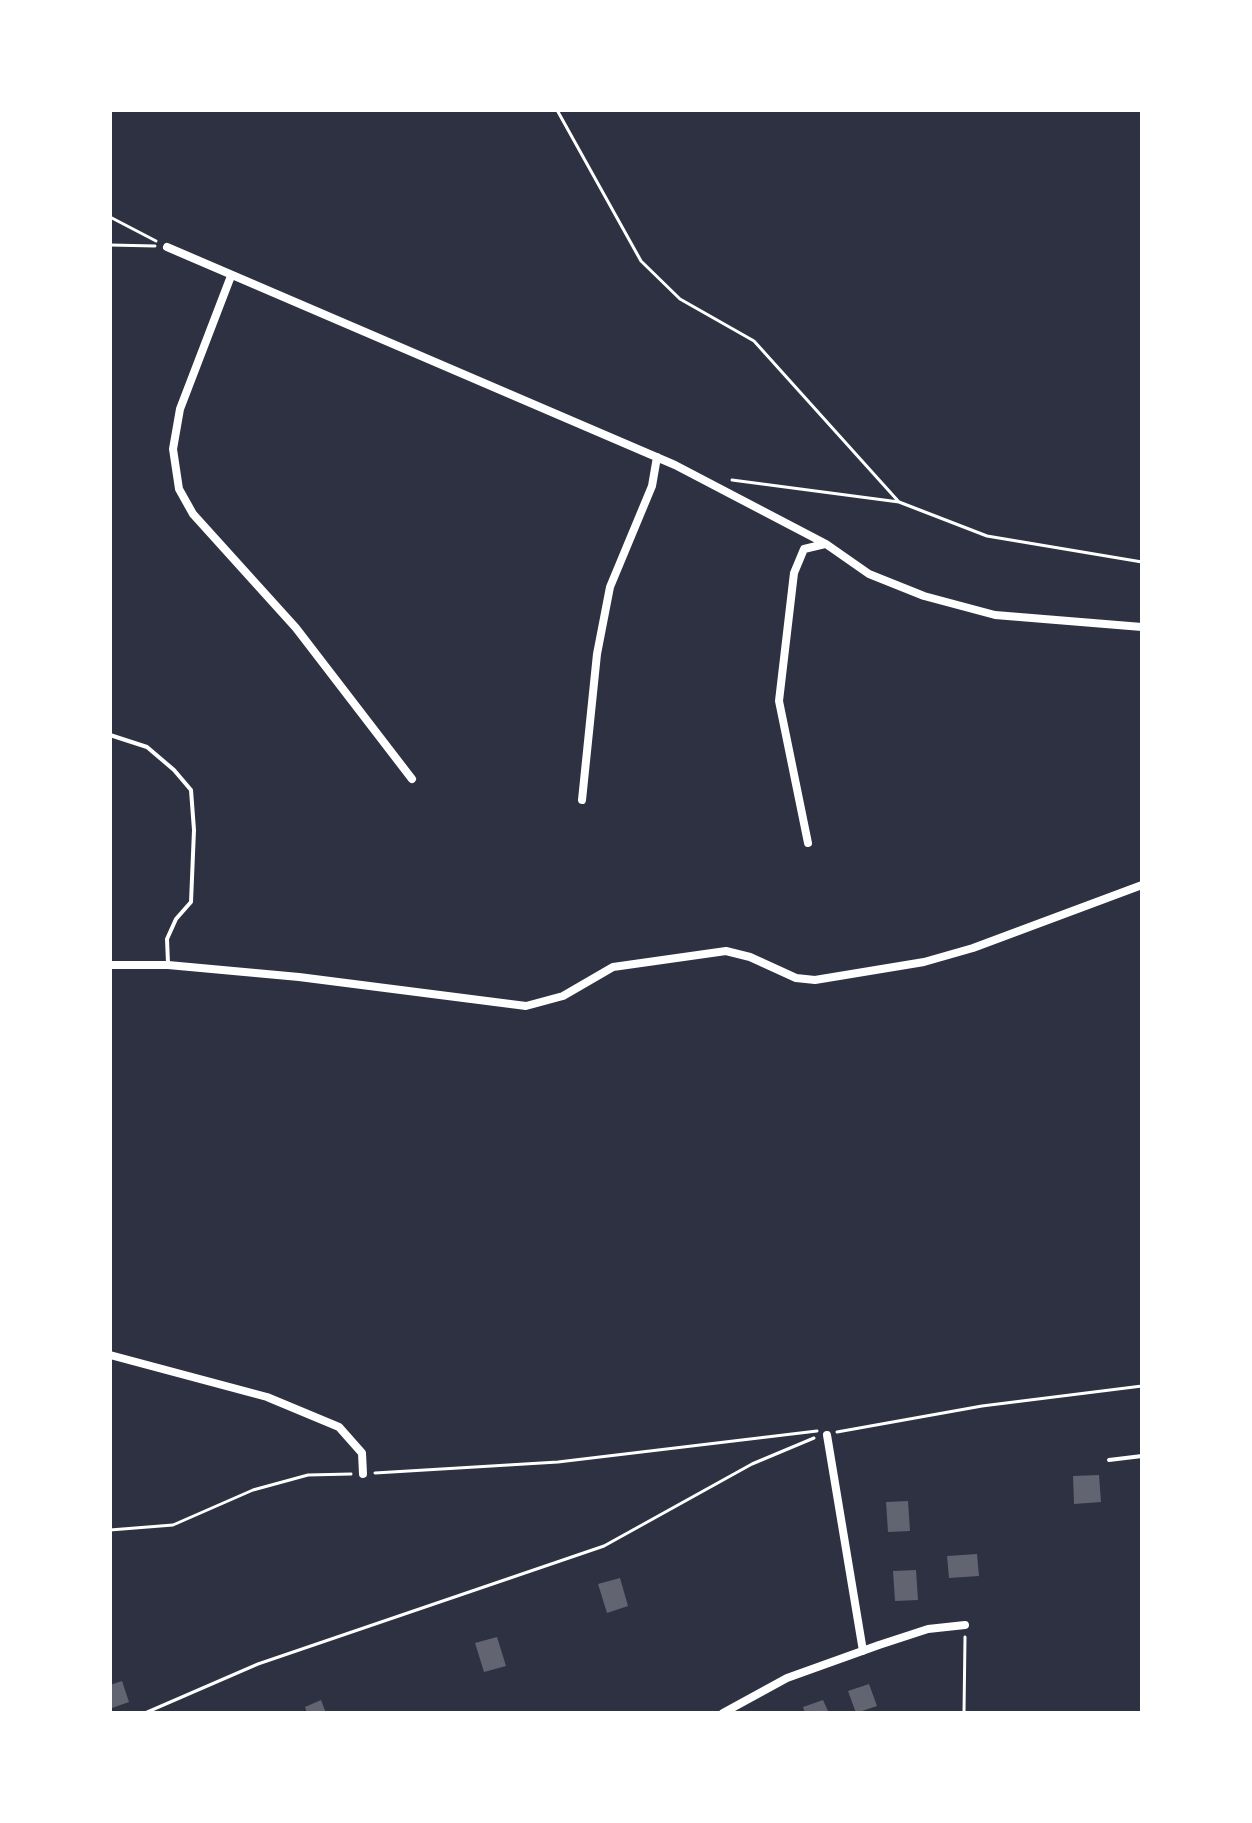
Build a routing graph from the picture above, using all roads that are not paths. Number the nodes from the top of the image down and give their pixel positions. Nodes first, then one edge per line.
1 (167, 247) road end
2 (231, 276) junction
3 (657, 457) junction
4 (826, 544) junction
5 (1142, 627) edge
6 (110, 735) edge
7 (412, 779) dead end
8 (582, 800) dead end
9 (808, 843) dead end
10 (1142, 885) edge
11 (110, 965) edge
12 (168, 965) junction
13 (110, 1355) edge
14 (827, 1435) road end
15 (1142, 1456) edge
16 (1109, 1460) dead end
17 (363, 1474) road end
18 (965, 1625) road end
19 (863, 1651) junction
20 (723, 1713) edge

1 - 2 street
2 - 3 street
2 - 7 street
3 - 4 street
3 - 8 street
4 - 5 street
4 - 9 street
6 - 12 lane
10 - 12 street
11 - 12 street
13 - 17 street
14 - 19 street
15 - 16 lane
18 - 19 street
19 - 20 street

